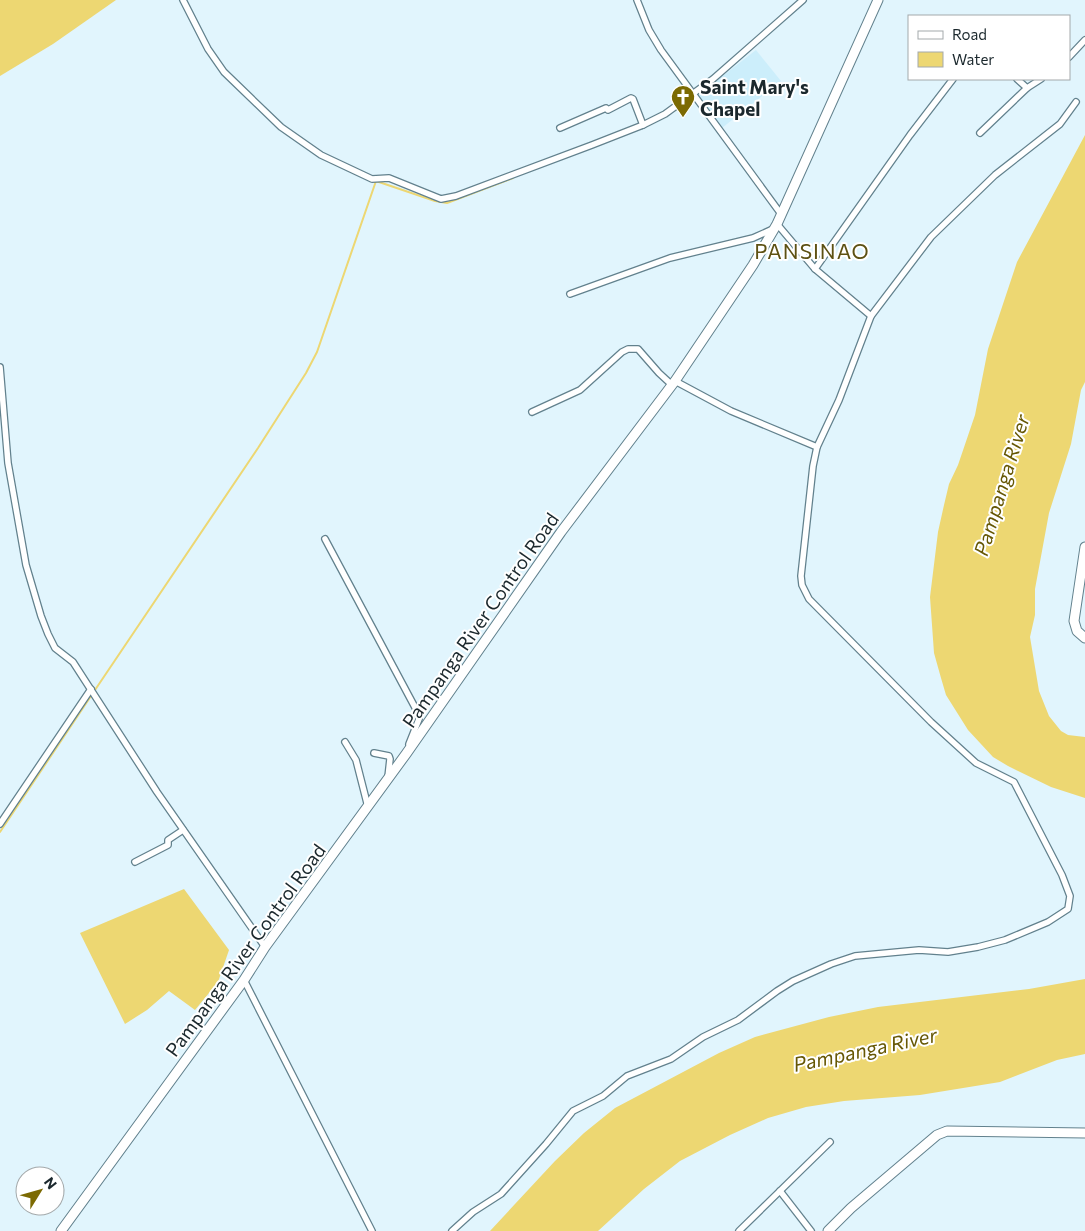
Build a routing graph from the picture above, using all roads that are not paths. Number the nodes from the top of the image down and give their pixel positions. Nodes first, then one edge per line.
1 (184, 0) edge
2 (637, 0) edge
3 (803, 0) edge
4 (878, 0) edge
5 (1085, 40) edge
6 (1070, 56) edge
7 (952, 80) edge
8 (1018, 80) edge
9 (1040, 80) edge
10 (1028, 88) junction
11 (693, 94) junction
12 (1076, 102) dead end
13 (643, 125) junction
14 (560, 128) dead end
15 (980, 133) dead end
16 (781, 214) junction
17 (776, 226) junction
18 (815, 269) junction
19 (570, 294) dead end
20 (871, 316) junction
21 (0, 367) edge
22 (674, 383) junction
23 (532, 412) dead end
24 (817, 447) junction
25 (325, 538) dead end
26 (1085, 547) edge
27 (1085, 638) edge
28 (91, 689) junction
29 (346, 742) dead end
30 (374, 752) dead end
31 (406, 754) junction
32 (388, 779) junction
33 (368, 807) junction
34 (0, 824) edge
35 (183, 830) junction
36 (135, 862) dead end
37 (265, 948) junction
38 (244, 980) junction
39 (1085, 1133) edge
40 (830, 1142) dead end
41 (780, 1191) junction
42 (61, 1231) edge
43 (372, 1231) edge
44 (452, 1231) edge
45 (739, 1231) edge
46 (811, 1231) edge
47 (828, 1231) edge

1 - 13 street
2 - 11 street
3 - 11 street
4 - 16 main road, Pampanga River Control Road
5 - 6 street
7 - 18 street
8 - 10 street
9 - 10 street
10 - 15 street
11 - 13 street
11 - 16 street
12 - 20 street
13 - 14 street
16 - 17 main road, Pampanga River Control Road
17 - 18 street
17 - 19 street
17 - 22 main road, Pampanga River Control Road
18 - 20 street
20 - 24 street
21 - 28 street
22 - 23 street
22 - 24 street
22 - 31 main road, Pampanga River Control Road
24 - 44 street
25 - 31 street
26 - 27 main road
28 - 34 street
28 - 35 street
29 - 33 street
30 - 32 street
31 - 32 main road, Pampanga River Control Road
32 - 33 main road, Pampanga River Control Road
33 - 37 main road, Pampanga River Control Road
35 - 36 street
35 - 37 street
37 - 38 main road, Pampanga River Control Road
38 - 42 main road, Pampanga River Control Road
38 - 43 street
39 - 47 main road
40 - 41 street
41 - 45 street
41 - 46 street

